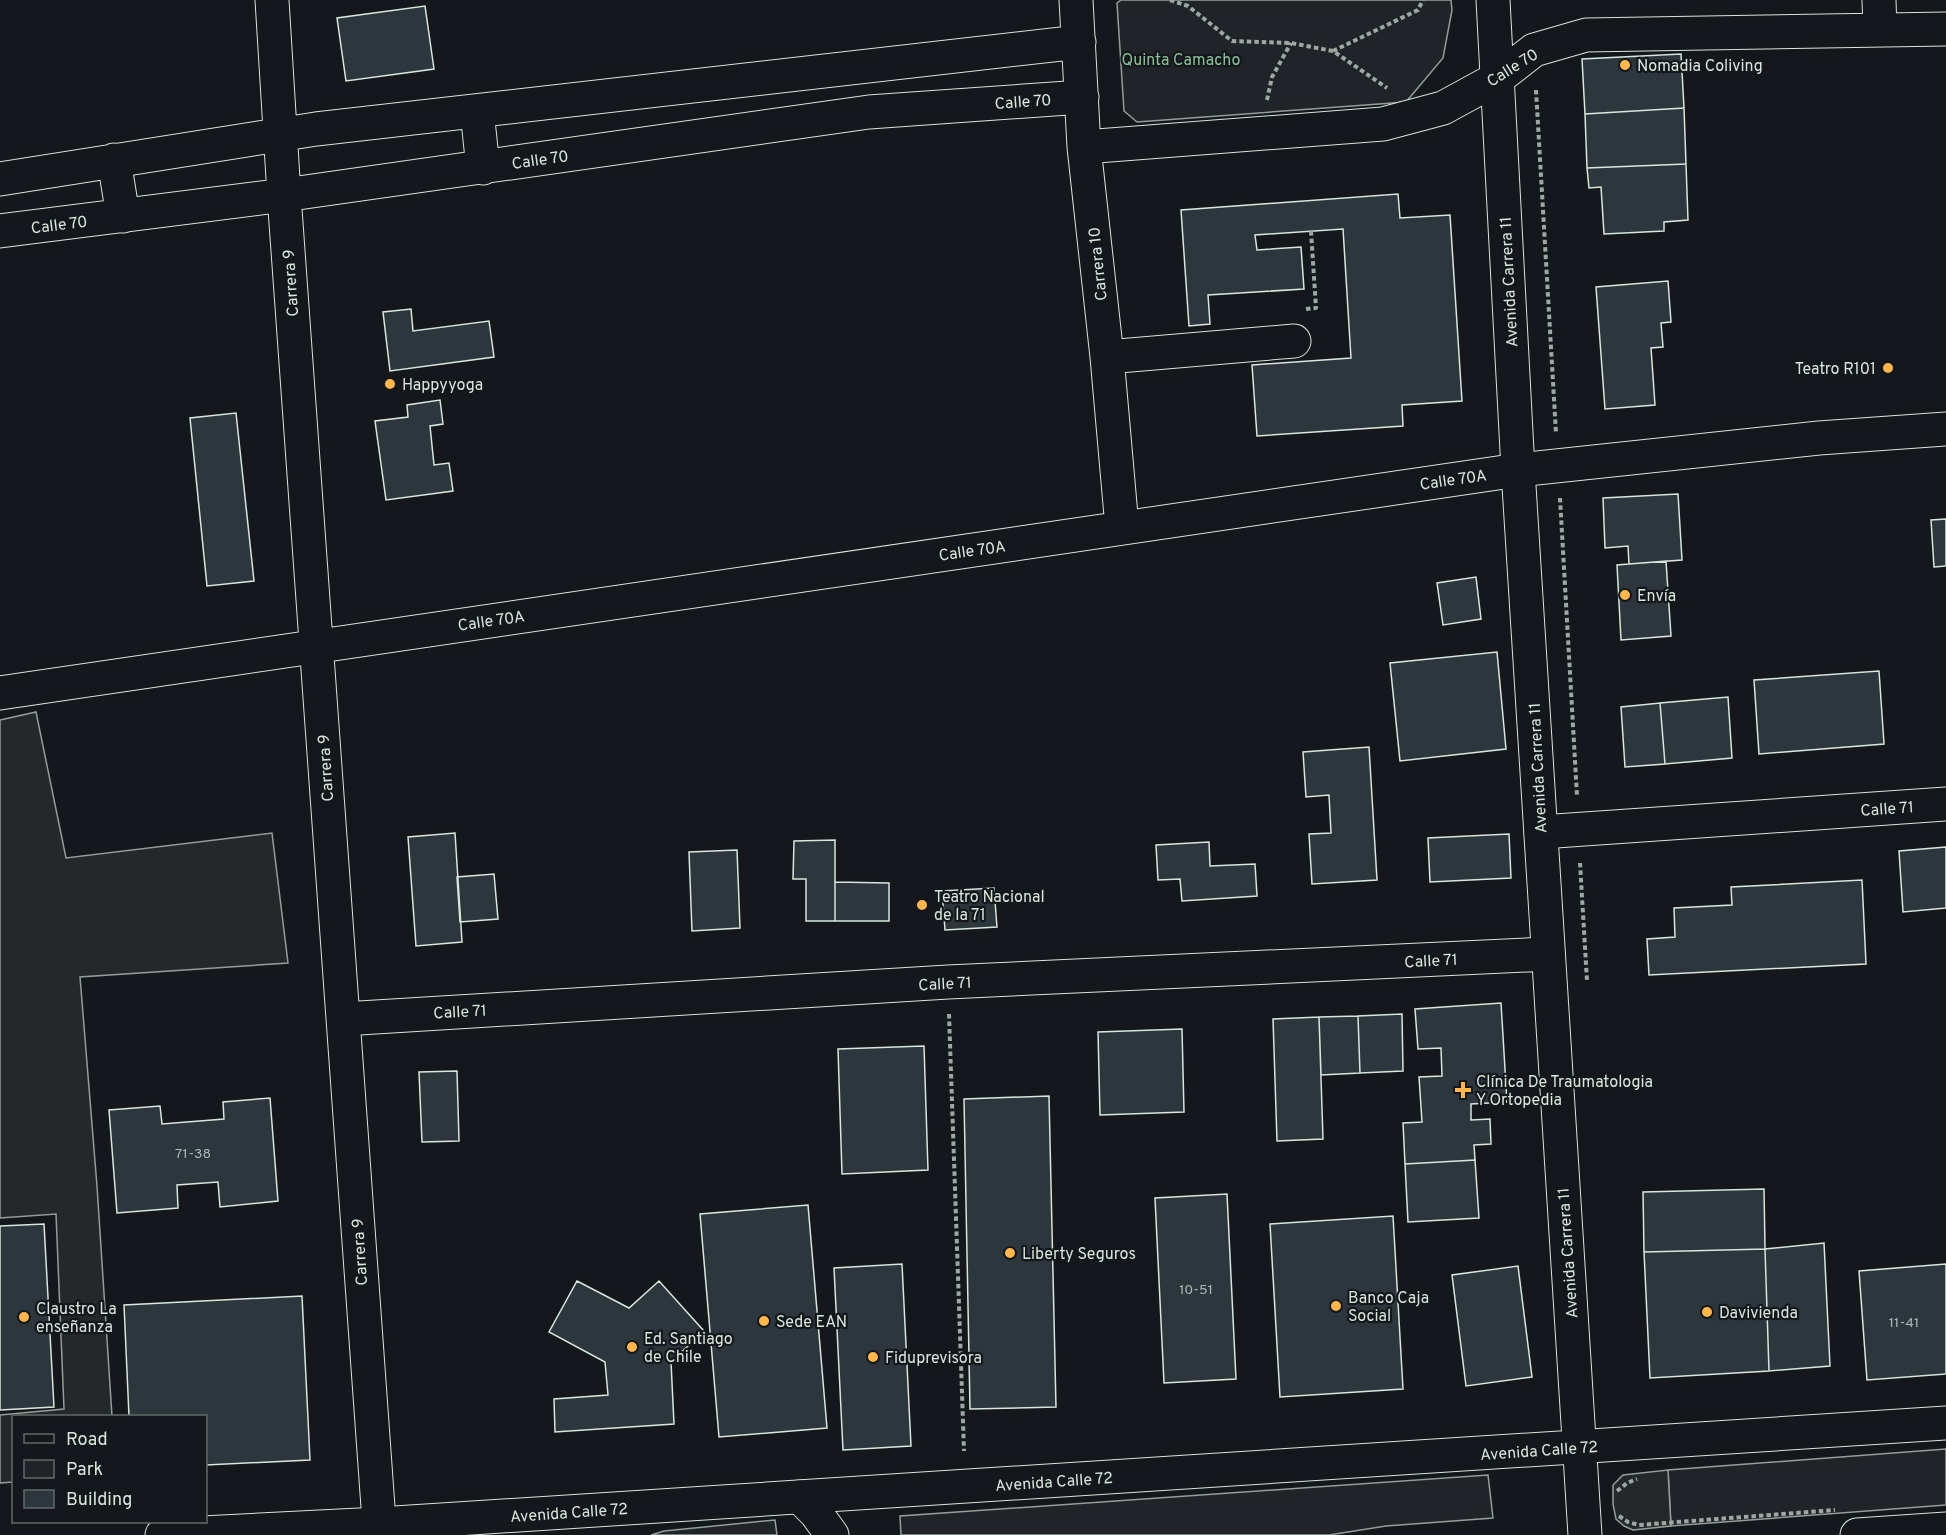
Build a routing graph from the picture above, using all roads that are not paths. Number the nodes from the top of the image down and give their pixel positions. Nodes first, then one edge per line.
1 (272, 0) edge
2 (1076, 0) edge
3 (1493, 0) edge
4 (1879, 15) edge
5 (1946, 29) edge
6 (1079, 42) junction
7 (863, 66) junction
8 (1498, 78) junction
9 (658, 90) junction
10 (1082, 97) junction
11 (477, 111) junction
12 (869, 112) junction
13 (281, 134) junction
14 (667, 141) junction
15 (1084, 147) junction
16 (114, 160) junction
17 (483, 168) junction
18 (0, 179) edge
19 (284, 195) junction
20 (123, 216) junction
21 (0, 231) edge
22 (1294, 341) road end
23 (1107, 357) junction
24 (1946, 429) edge
25 (1518, 470) junction
26 (1122, 527) junction
27 (316, 646) junction
28 (0, 693) edge
29 (1946, 804) edge
30 (1541, 832) junction
31 (1548, 954) junction
32 (343, 1018) junction
33 (1946, 1423) edge
34 (1579, 1447) junction
35 (800, 1497) junction
36 (1848, 1522) edge
37 (379, 1529) edge
38 (1946, 1529) edge
39 (162, 1535) edge
40 (832, 1535) edge
41 (1585, 1535) edge

1 - 13 street, Carrera 9
2 - 6 street, Carrera 10
3 - 8 street, Avenida Carrera 11
4 - 5 street, Calle 70
4 - 8 street, Calle 70
6 - 7 street
6 - 10 street, Carrera 10
7 - 9 street
7 - 12 street
8 - 15 street, Calle 70
8 - 25 street, Avenida Carrera 11
9 - 11 street
9 - 14 street
10 - 12 street, Calle 70
10 - 15 street, Carrera 10
11 - 13 street
11 - 17 street
12 - 14 street, Calle 70
13 - 16 street
13 - 19 street, Carrera 9
14 - 17 street, Calle 70
15 - 23 street, Carrera 10
16 - 18 street
16 - 20 street
17 - 19 street, Calle 70
19 - 20 street, Calle 70
19 - 27 street, Carrera 9
20 - 21 street, Calle 70
22 - 23 street
23 - 26 street, Carrera 10
24 - 25 street, Calle 70A
25 - 26 street, Calle 70A
25 - 30 street, Avenida Carrera 11
26 - 27 street, Calle 70A
27 - 28 street, Calle 70A
27 - 32 street, Carrera 9
29 - 30 street, Calle 71
30 - 31 street, Avenida Carrera 11
31 - 32 street, Calle 71
31 - 34 street, Avenida Carrera 11
32 - 37 street, Carrera 9
33 - 34 street, Avenida Calle 72
34 - 35 street, Avenida Calle 72
34 - 41 street, Avenida Carrera 11
35 - 37 street, Avenida Calle 72
35 - 40 street
36 - 38 street
37 - 39 street, Avenida Calle 72

